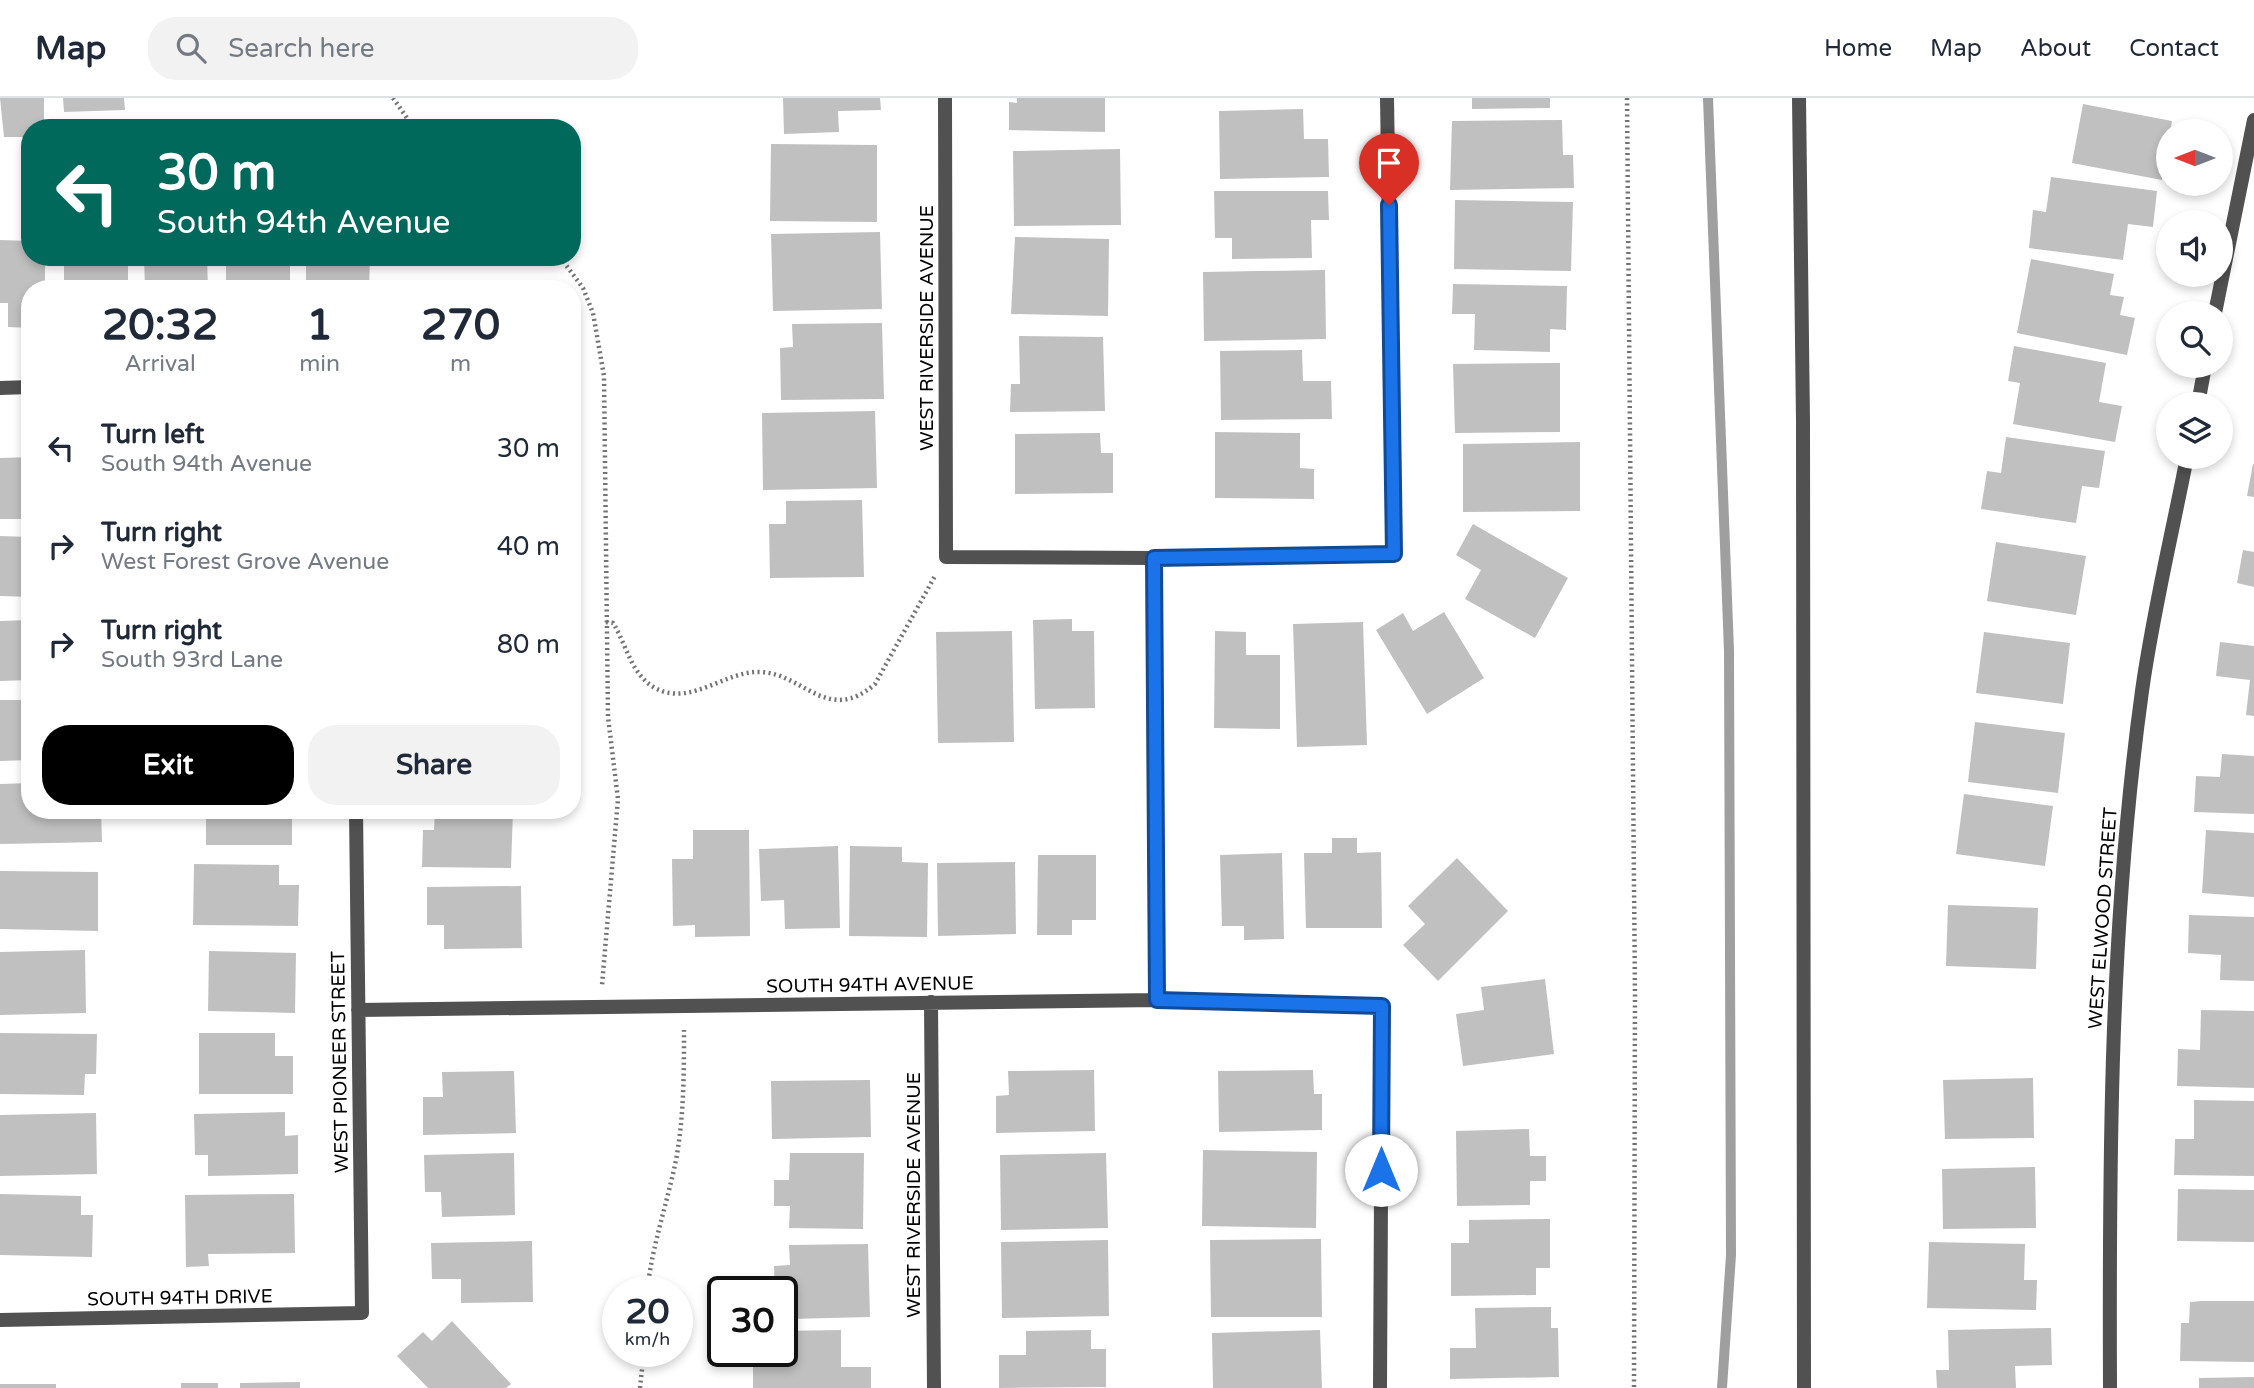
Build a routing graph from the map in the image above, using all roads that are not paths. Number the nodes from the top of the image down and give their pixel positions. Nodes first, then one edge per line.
1 (945, 98) edge
2 (1387, 98) edge
3 (1799, 98) edge
4 (2253, 120) edge
5 (2217, 301) edge
6 (21, 387) edge
7 (0, 388) edge
8 (2185, 469) edge
9 (1154, 558) junction
10 (356, 819) edge
11 (1157, 1000) junction
12 (931, 1002) junction
13 (358, 1010) junction
14 (362, 1313) joint
15 (0, 1320) edge
16 (934, 1388) edge
17 (1380, 1388) edge
18 (1804, 1388) edge
19 (2110, 1388) edge

1 - 9 street, WEST RIVERSIDE AVENUE
2 - 9 street
3 - 18 street
4 - 5 street
6 - 7 street
8 - 19 street, WEST ELWOOD STREET
9 - 11 street
10 - 13 street, WEST PIONEER STREET
11 - 12 street, SOUTH 94TH AVENUE
11 - 17 street, SOUTH 94TH AVENUE
12 - 13 street, SOUTH 94TH AVENUE
12 - 16 street, WEST RIVERSIDE AVENUE
13 - 14 street, WEST PIONEER STREET
14 - 15 street, SOUTH 94TH DRIVE

